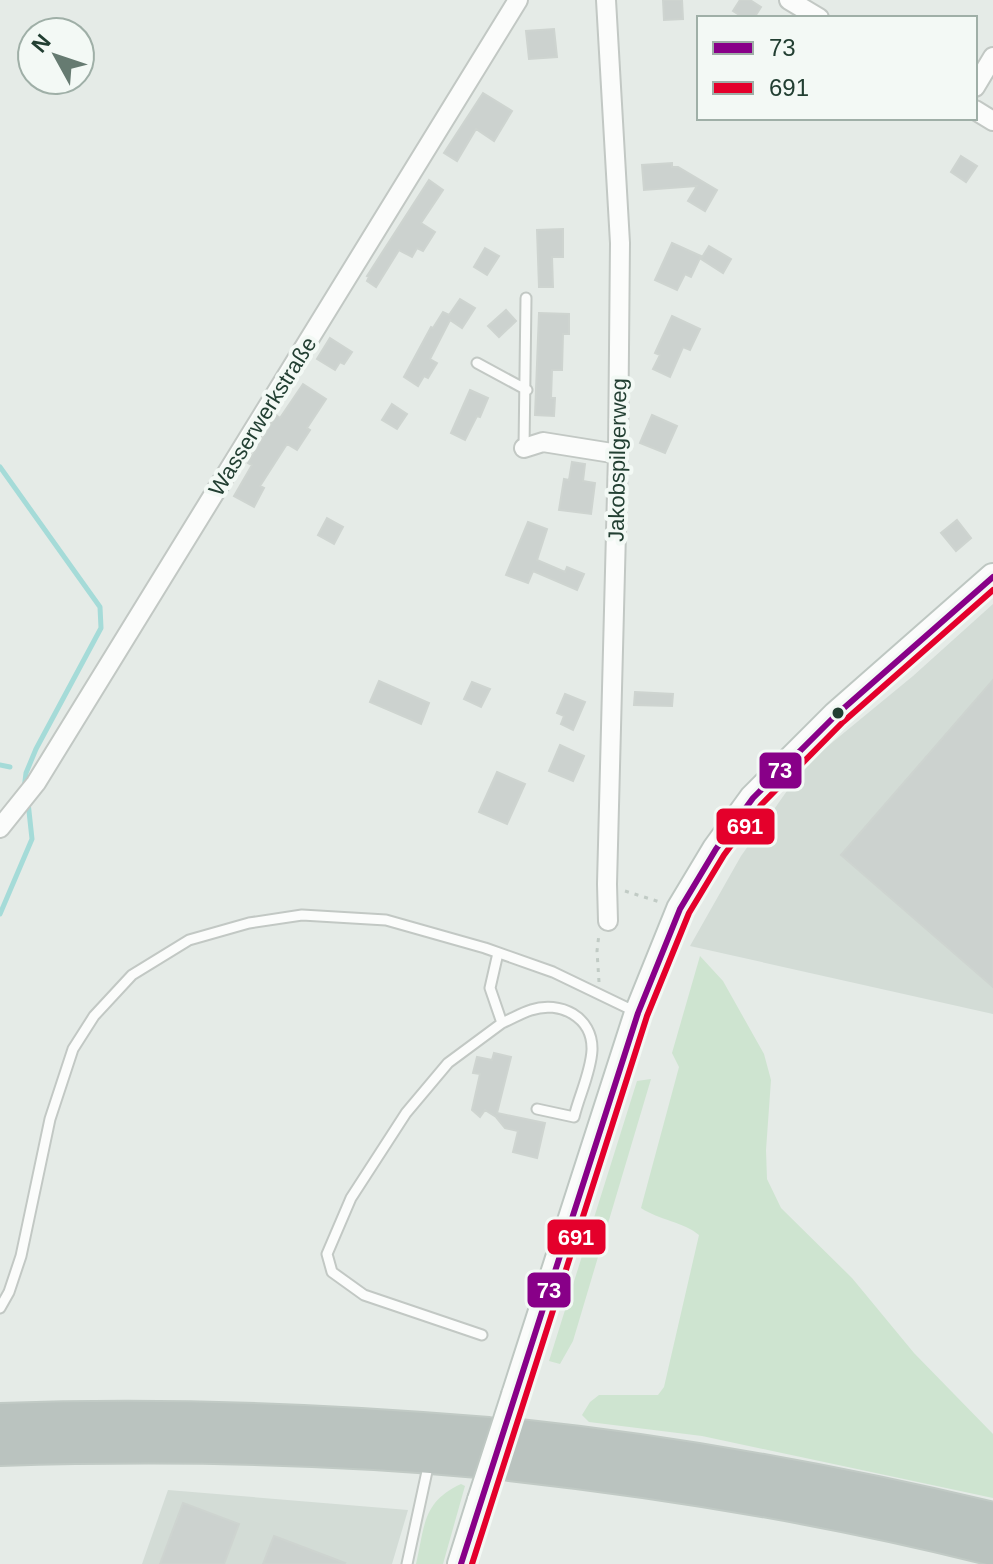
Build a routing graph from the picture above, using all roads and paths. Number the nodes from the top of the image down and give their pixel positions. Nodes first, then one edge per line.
1 (518, 0) edge
2 (606, 0) edge
3 (789, 0) edge
4 (816, 16) edge
5 (993, 57) edge
6 (977, 84) edge
7 (526, 298) dead end
8 (477, 363) dead end
9 (527, 390) junction
10 (524, 448) joint
11 (618, 454) junction
12 (993, 577) edge
13 (0, 828) edge
14 (607, 884) junction
15 (680, 909) junction
16 (608, 921) joint
17 (498, 953) junction
18 (598, 993) junction
19 (638, 1013) junction
20 (502, 1023) junction
21 (537, 1109) dead end
22 (0, 1308) edge
23 (482, 1335) dead end
24 (0, 1420) edge
25 (0, 1449) edge
26 (499, 1449) junction
27 (430, 1457) junction
28 (993, 1519) edge
29 (993, 1549) edge
30 (407, 1564) edge
31 (461, 1564) edge

1 - 13 street, Wasserwerkstraße
2 - 11 street, Jakobspilgerweg
3 - 4 street
5 - 6 street
7 - 9 lane
8 - 9 lane
9 - 10 lane
10 - 11 street
11 - 14 street, Jakobspilgerweg
12 - 15 main road
14 - 15 path
14 - 16 street, Jakobspilgerweg
15 - 19 main road
16 - 18 path
17 - 18 lane
17 - 20 lane
17 - 22 lane
18 - 19 lane
19 - 31 main road, bridge
20 - 21 lane
20 - 23 lane
24 - 26 highway
25 - 27 highway
26 - 27 highway
26 - 28 highway
26 - 29 highway
27 - 30 lane

